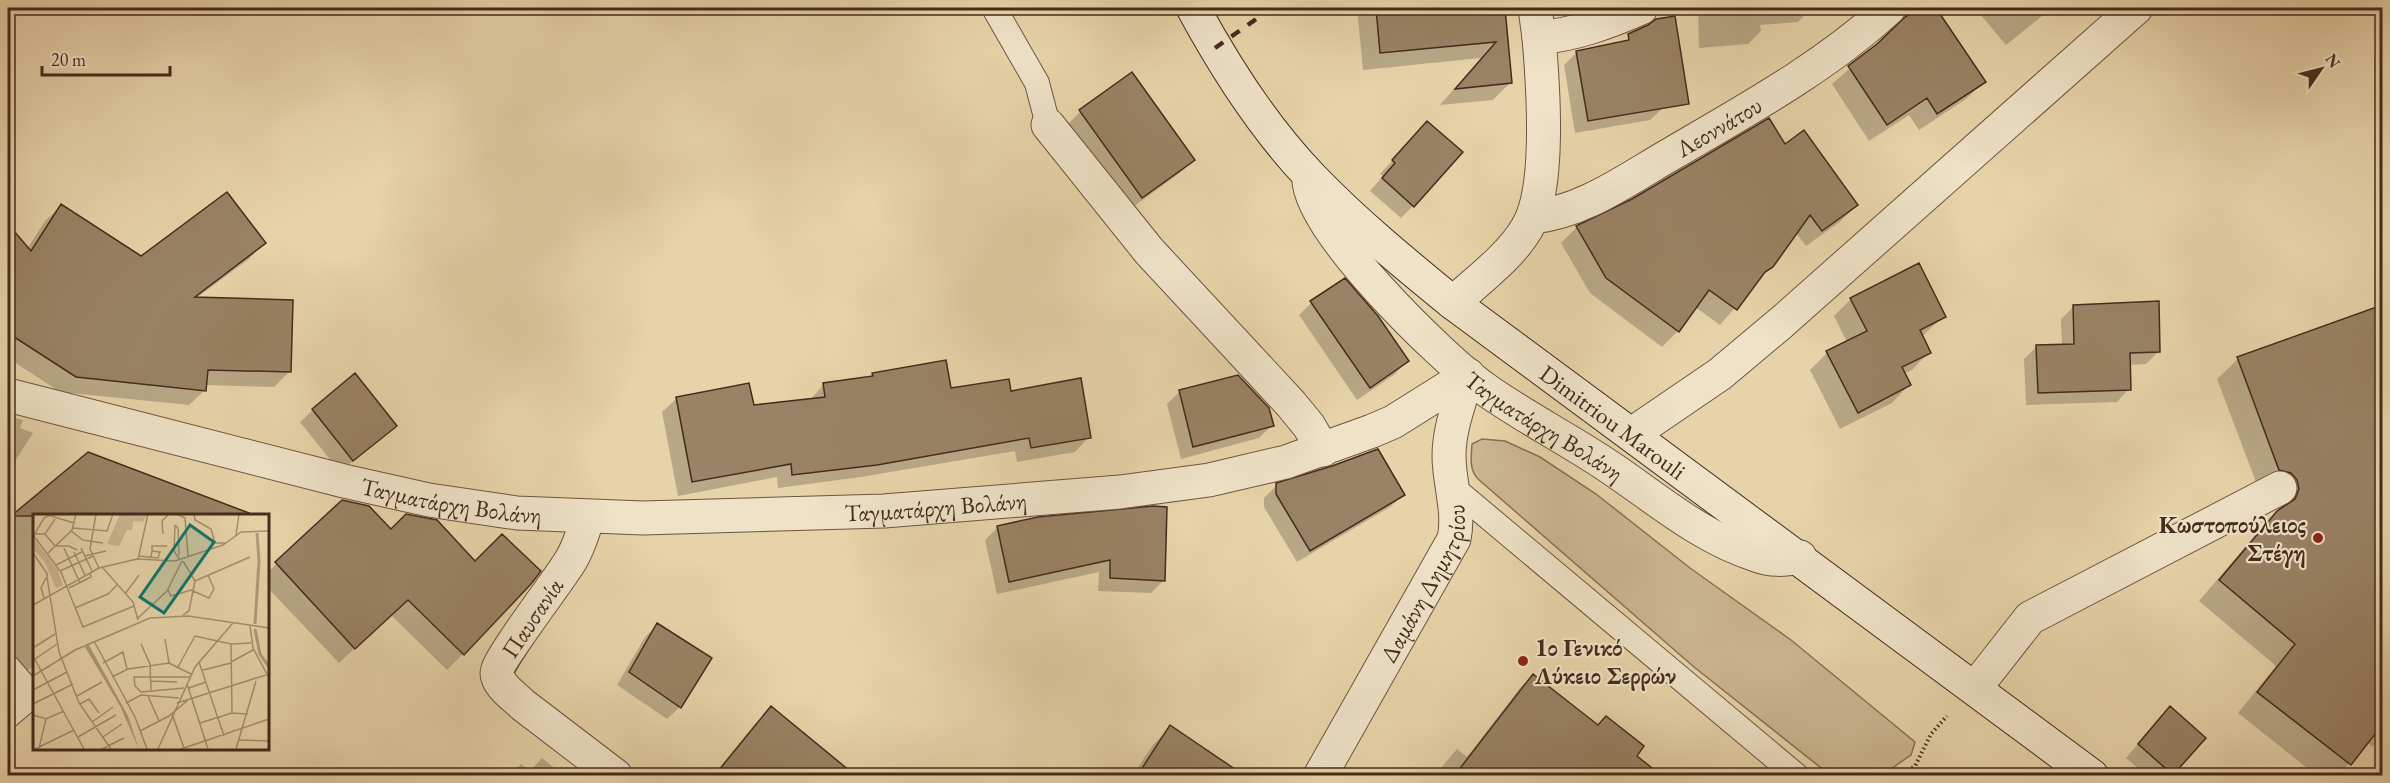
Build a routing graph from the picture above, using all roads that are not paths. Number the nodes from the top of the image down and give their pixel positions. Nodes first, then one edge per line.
1 (994, 8) edge
2 (1193, 8) edge
3 (1641, 8) edge
4 (1889, 8) edge
5 (2136, 8) edge
6 (1537, 23) edge
7 (1048, 125) joint
8 (1309, 176) junction
9 (1533, 217) junction
10 (1454, 303) junction
11 (1468, 375) junction
12 (8, 395) edge
13 (1632, 434) junction
14 (1323, 450) junction
15 (1451, 486) junction
16 (2280, 488) dead end
17 (588, 517) junction
18 (1800, 557) junction
19 (8, 667) edge
20 (1975, 688) junction
21 (33, 694) edge
22 (33, 696) edge
23 (8, 716) edge
24 (616, 776) edge
25 (1320, 776) edge
26 (1797, 776) edge
27 (2092, 776) edge

1 - 7 lane
2 - 8 street, Dimitriou Marouli
3 - 6 street
4 - 9 street, Λεοννάτου
5 - 13 street
6 - 9 street
7 - 14 street
8 - 10 street, Dimitriou Marouli
8 - 11 street
9 - 10 street
10 - 13 street, Dimitriou Marouli
11 - 14 street, Ταγματάρχη Βολάνη
11 - 15 street, Δαμάνη Δημητρίου
11 - 18 street, Ταγματάρχη Βολάνη
12 - 17 street, Ταγματάρχη Βολάνη
13 - 18 street, Dimitriou Marouli
14 - 17 street, Ταγματάρχη Βολάνη
15 - 25 street, Δαμάνη Δημητρίου
15 - 26 lane
16 - 20 street
17 - 24 street, Παυσανία
18 - 20 street, Dimitriou Marouli
19 - 21 lane
20 - 27 street, Dimitriou Marouli
22 - 23 lane

